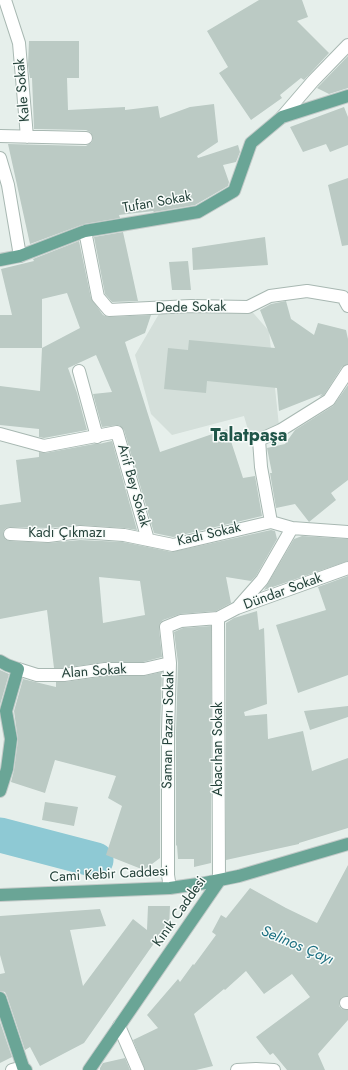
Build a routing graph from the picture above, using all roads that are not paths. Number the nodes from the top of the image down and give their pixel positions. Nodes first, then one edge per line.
1 (5, 0) edge
2 (348, 45) edge
3 (348, 96) edge
4 (282, 117) junction
5 (0, 136) edge
6 (27, 137) junction
7 (86, 138) dead end
8 (0, 158) edge
9 (4, 185) edge
10 (85, 231) junction
11 (20, 256) junction
12 (0, 260) edge
13 (348, 306) edge
14 (79, 372) dead end
15 (348, 373) edge
16 (0, 434) edge
17 (97, 437) junction
18 (271, 522) junction
19 (292, 528) junction
20 (348, 532) edge
21 (10, 534) dead end
22 (148, 540) junction
23 (348, 568) edge
24 (237, 608) junction
25 (218, 618) junction
26 (0, 661) edge
27 (170, 663) junction
28 (18, 669) junction
29 (0, 791) edge
30 (348, 844) edge
31 (219, 881) junction
32 (170, 888) junction
33 (0, 895) edge
34 (0, 998) edge
35 (119, 1026) junction
36 (21, 1069) edge
37 (89, 1070) edge
38 (138, 1070) edge
39 (237, 1070) edge
40 (274, 1070) edge

1 - 6 street, Kale Sokak
2 - 4 street
3 - 4 main road, Tufan Sokak
4 - 10 main road, Tufan Sokak
5 - 6 street
6 - 7 street
8 - 9 street
9 - 11 street
10 - 11 main road, Tufan Sokak
10 - 13 street, Dede Sokak
11 - 12 main road, Tufan Sokak
14 - 17 street
15 - 18 street
16 - 17 street, Arif Bey Sokak
17 - 22 street, Arif Bey Sokak
18 - 19 street
18 - 22 street, Kadı Sokak
19 - 20 street
19 - 24 street
21 - 22 street, Kadı Çıkmazı
23 - 24 street, Dündar Sokak
24 - 25 street, Dündar Sokak
25 - 27 street, Saman Pazarı Sokak
25 - 31 street, Abacıhan Sokak
26 - 28 main road
27 - 28 street, Alan Sokak
27 - 32 street, Saman Pazarı Sokak
28 - 29 main road
30 - 31 main road, Kınık Caddesi
31 - 32 main road, Cami Kebir Caddesi
31 - 35 main road, Kınık Caddesi
32 - 33 main road, Cami Kebir Caddesi
34 - 36 main road
35 - 37 main road, Kınık Caddesi
35 - 38 street
39 - 40 street

